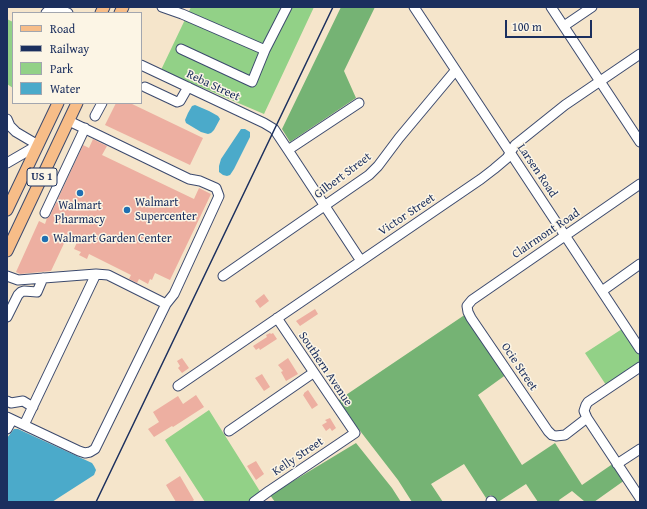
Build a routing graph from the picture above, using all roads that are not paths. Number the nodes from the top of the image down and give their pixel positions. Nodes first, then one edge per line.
1 (162, 7) edge
2 (287, 7) edge
3 (551, 7) edge
4 (592, 7) edge
5 (415, 8) edge
6 (47, 12) edge
7 (65, 12) edge
8 (564, 26) junction
9 (181, 49) dead end
10 (265, 50) junction
11 (640, 54) edge
12 (142, 65) edge
13 (455, 71) junction
14 (600, 81) junction
15 (145, 87) dead end
16 (188, 87) junction
17 (359, 102) dead end
18 (58, 104) edge
19 (77, 104) edge
20 (101, 104) edge
21 (95, 116) dead end
22 (69, 121) junction
23 (8, 124) edge
24 (85, 128) junction
25 (640, 142) edge
26 (38, 145) junction
27 (288, 150) junction
28 (510, 153) junction
29 (7, 163) edge
30 (640, 184) edge
31 (325, 205) junction
32 (7, 210) edge
33 (45, 213) dead end
34 (565, 236) junction
35 (7, 251) edge
36 (361, 260) junction
37 (640, 264) edge
38 (96, 274) junction
39 (7, 276) edge
40 (223, 276) dead end
41 (43, 278) junction
42 (602, 291) junction
43 (166, 304) junction
44 (467, 306) joint
45 (7, 317) edge
46 (277, 318) junction
47 (640, 349) edge
48 (640, 367) edge
49 (314, 373) junction
50 (178, 386) dead end
51 (7, 401) edge
52 (33, 407) junction
53 (587, 418) junction
54 (10, 419) edge
55 (24, 425) junction
56 (7, 430) edge
57 (229, 431) dead end
58 (355, 433) joint
59 (640, 449) edge
60 (618, 464) junction
61 (640, 498) edge
62 (254, 502) edge

1 - 10 street
2 - 10 street
3 - 8 street
4 - 8 street
5 - 13 street, Larsen Road
6 - 7 street
8 - 14 street
9 - 10 street
11 - 14 street, Victor Street
12 - 16 street, Reba Street
13 - 28 street, Larsen Road
13 - 31 street, Gilbert Street
14 - 25 street
14 - 28 street, Victor Street
15 - 16 street
16 - 27 street, Reba Street
17 - 27 street
18 - 26 main road, US 1
19 - 22 main road, US 1
20 - 21 street
22 - 24 street
22 - 35 main road, US 1
23 - 26 street
24 - 33 street
24 - 43 street
26 - 29 street
26 - 32 main road, US 1
27 - 31 street
28 - 34 street, Larsen Road
28 - 36 street, Victor Street
30 - 34 street, Clairmont Road
31 - 36 street
31 - 40 street, Gilbert Street
34 - 42 street, Larsen Road
34 - 44 street, Clairmont Road
36 - 46 street, Victor Street
37 - 42 street
38 - 41 street
38 - 43 street
38 - 52 street
39 - 41 street
41 - 45 street
42 - 47 street, Larsen Road
43 - 55 street
44 - 53 street, Ocie Street
46 - 49 street, Southern Avenue
46 - 50 street, Victor Street
48 - 53 street
49 - 57 street
49 - 58 street, Southern Avenue
51 - 52 street
52 - 55 street
53 - 60 street
54 - 55 street
54 - 56 street
58 - 62 street, Kelly Street
59 - 60 street
60 - 61 street

